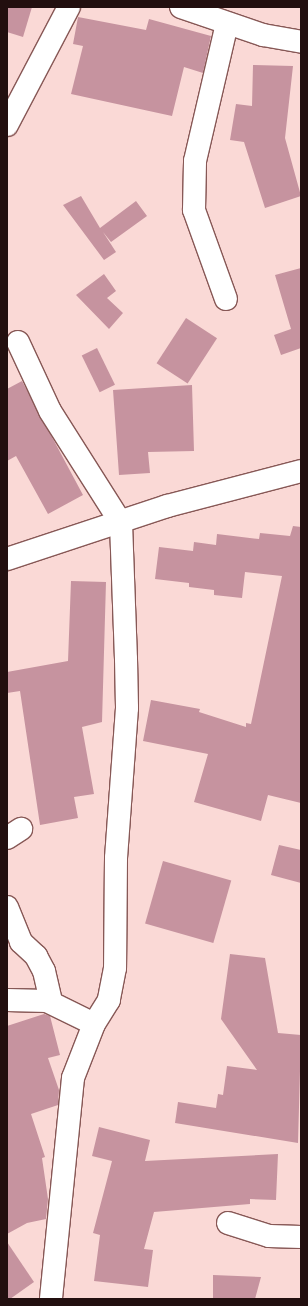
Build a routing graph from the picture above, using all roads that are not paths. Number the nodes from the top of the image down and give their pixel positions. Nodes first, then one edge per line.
1 (69, 7) edge
2 (181, 7) edge
3 (227, 24) junction
4 (301, 42) edge
5 (7, 125) edge
6 (226, 299) dead end
7 (18, 342) dead end
8 (301, 471) edge
9 (121, 523) junction
10 (7, 559) edge
11 (7, 907) edge
12 (7, 1000) edge
13 (51, 1002) junction
14 (94, 1024) junction
15 (228, 1223) dead end
16 (301, 1237) edge
17 (51, 1299) edge

1 - 5 street
2 - 3 street
3 - 4 street
3 - 6 street
7 - 9 street
8 - 9 street
9 - 10 street
9 - 14 street
11 - 13 street
12 - 13 street
13 - 14 street
14 - 17 street
15 - 16 street

